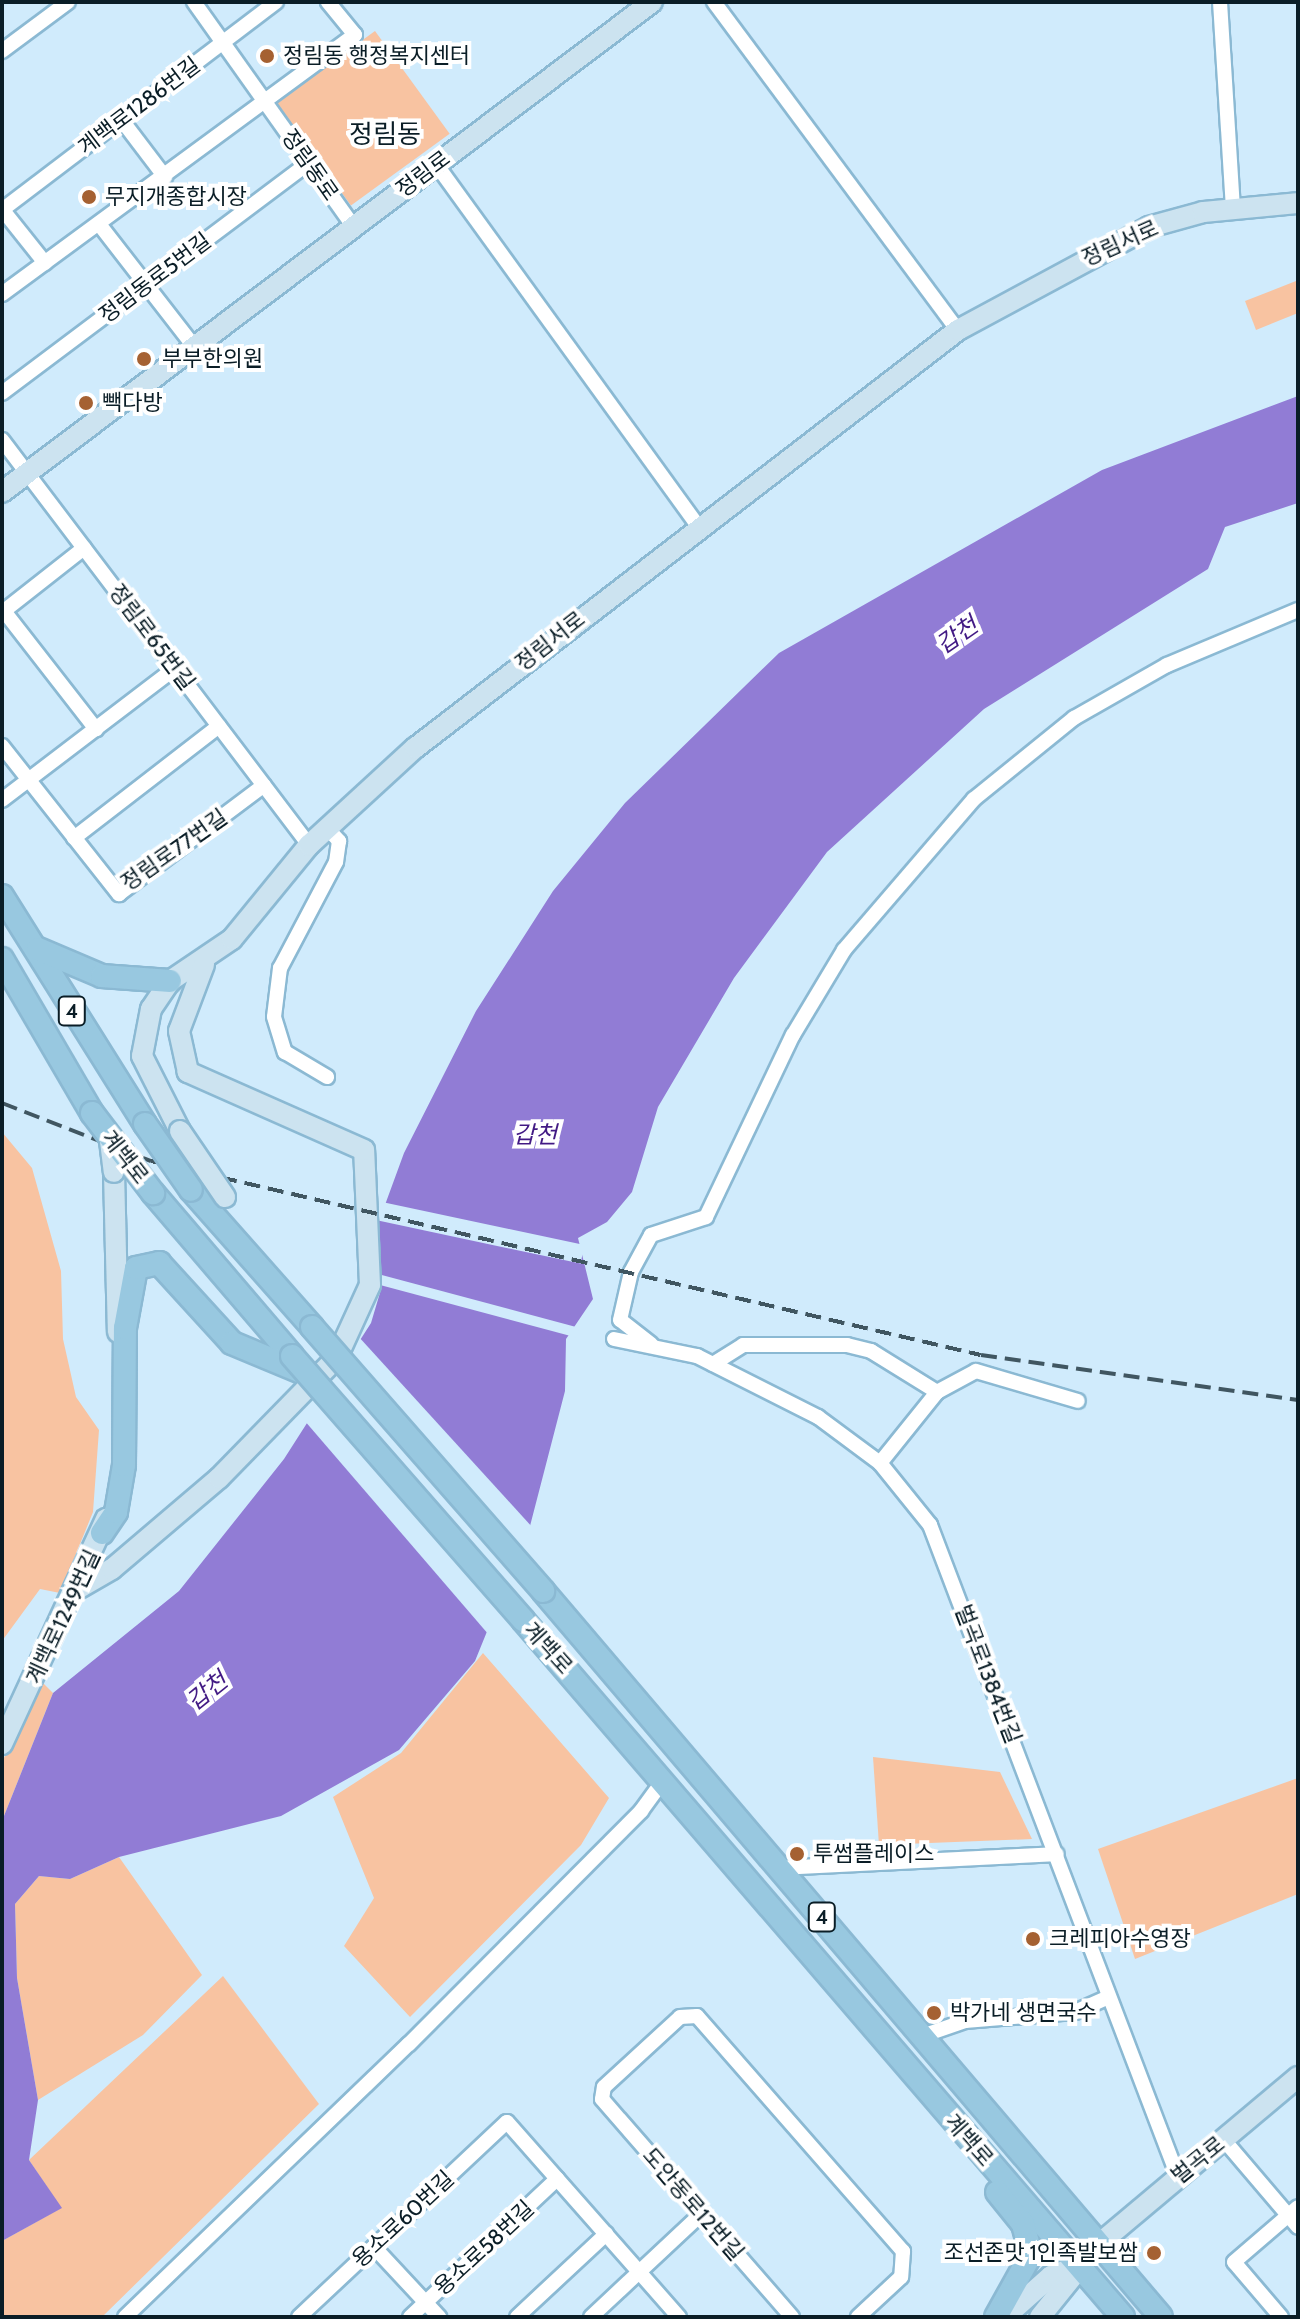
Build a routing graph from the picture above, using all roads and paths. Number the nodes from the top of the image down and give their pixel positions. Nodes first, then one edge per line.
1 (68, 2) edge
2 (194, 2) edge
3 (276, 2) edge
4 (328, 2) edge
5 (652, 2) edge
6 (714, 2) edge
7 (1220, 2) edge
8 (223, 43) junction
9 (2, 51) edge
10 (267, 105) junction
11 (121, 119) junction
12 (308, 163) junction
13 (436, 164) junction
14 (165, 177) junction
15 (1298, 203) edge
16 (2, 209) edge
17 (1233, 209) junction
18 (99, 224) junction
19 (353, 226) junction
20 (45, 263) junction
21 (146, 284) junction
22 (2, 294) edge
23 (958, 330) junction
24 (193, 345) junction
25 (2, 393) edge
26 (2, 440) edge
27 (25, 470) junction
28 (2, 492) edge
29 (697, 524) junction
30 (84, 548) junction
31 (1298, 610) edge
32 (175, 668) junction
33 (219, 726) junction
34 (96, 729) junction
35 (2, 746) edge
36 (28, 780) junction
37 (264, 785) junction
38 (2, 800) edge
39 (327, 828) junction
40 (74, 838) junction
41 (309, 845) junction
42 (2, 896) edge
43 (36, 948) junction
44 (2, 959) edge
45 (204, 965) junction
46 (170, 981) junction
47 (327, 1077) dead end
48 (110, 1141) junction
49 (227, 1232) junction
50 (614, 1339) dead end
51 (652, 1344) junction
52 (289, 1361) junction
53 (713, 1364) junction
54 (937, 1392) junction
55 (1078, 1401) dead end
56 (880, 1463) junction
57 (102, 1533) junction
58 (79, 1588) junction
59 (4, 1738) edge
60 (664, 1779) junction
61 (1057, 1854) junction
62 (781, 1868) junction
63 (1108, 1997) junction
64 (922, 2036) junction
65 (1298, 2077) edge
66 (1224, 2140) junction
67 (975, 2148) junction
68 (1178, 2177) junction
69 (557, 2179) junction
70 (701, 2214) junction
71 (1295, 2217) edge
72 (606, 2234) junction
73 (1099, 2244) junction
74 (374, 2247) junction
75 (1079, 2265) junction
76 (639, 2272) junction
77 (426, 2303) junction
78 (125, 2317) edge
79 (299, 2317) edge
80 (410, 2317) edge
81 (439, 2317) edge
82 (517, 2317) edge
83 (591, 2317) edge
84 (679, 2317) edge
85 (792, 2317) edge
86 (858, 2317) edge
87 (996, 2317) edge
88 (1005, 2317) edge
89 (1040, 2317) edge
90 (1123, 2317) edge
91 (1161, 2317) edge
92 (1281, 2317) edge

1 - 9 street
2 - 8 street, 정림동로
3 - 8 street, 계백로1286번길
4 - 10 street
5 - 13 main road, 정림로
6 - 23 street
7 - 17 street
8 - 10 street, 정림동로
8 - 11 street, 계백로1286번길
10 - 12 street, 정림동로
10 - 14 street
11 - 14 street
11 - 16 street, 계백로1286번길
12 - 19 street, 정림동로
12 - 21 street, 정림동로5번길
13 - 19 main road, 정림로
13 - 29 street
14 - 18 street
15 - 17 main road, 정림서로
16 - 20 street
17 - 23 main road, 정림서로
18 - 20 street
18 - 21 street
19 - 24 main road, 정림로
20 - 22 street
21 - 24 street
21 - 25 street, 정림동로5번길
23 - 29 main road, 정림서로
24 - 27 main road, 정림로
26 - 27 street, 정림로65번길
27 - 28 main road, 정림로
27 - 30 street, 정림로65번길
29 - 39 main road, 정림서로
30 - 32 street, 정림로65번길
30 - 34 street
31 - 51 street
32 - 33 street, 정림로65번길
32 - 34 street
33 - 37 street, 정림로65번길
33 - 40 street
34 - 36 street
35 - 36 street, 정림로77번길
36 - 38 street
36 - 40 street, 정림로77번길
37 - 40 street, 정림로77번길
37 - 41 street, 정림로65번길
39 - 41 main road, 정림서로
39 - 47 street
41 - 45 main road, 정림서로
42 - 43 main road, 계백로 / 4
43 - 46 main road
43 - 49 main road, 계백로 / 4, bridge
44 - 48 main road, 계백로 / 4, bridge
45 - 46 main road, 정림서로
45 - 58 main road
46 - 49 main road, bridge
48 - 52 main road, 계백로 / 4, bridge
48 - 57 main road, 계백로1249번길, bridge
49 - 62 main road, 계백로 / 4, bridge
50 - 51 street, 벌곡로1384번길
51 - 53 street, 벌곡로1384번길
52 - 57 main road
52 - 60 main road, 계백로 / 4, bridge
53 - 54 street
53 - 56 street, 벌곡로1384번길
54 - 55 street
54 - 56 street
56 - 61 street, 벌곡로1384번길
57 - 58 main road, 계백로1249번길
58 - 59 main road, 계백로1249번길
60 - 67 main road, 계백로 / 4
60 - 78 street
61 - 62 street
61 - 63 street, 벌곡로1384번길
62 - 64 main road, 계백로 / 4
63 - 64 street
63 - 68 street, 벌곡로1384번길
64 - 73 main road, 계백로 / 4
65 - 66 main road, 벌곡로
66 - 68 main road, 벌곡로
66 - 71 street
67 - 75 main road, 계백로 / 4
67 - 87 main road
68 - 73 main road, 벌곡로
69 - 72 street
69 - 74 street, 용소로60번길
69 - 77 street, 용소로58번길
70 - 76 street
70 - 85 street, 도안동로12번길
70 - 86 street, 도안동로12번길
71 - 92 street
72 - 76 street
72 - 82 street
73 - 75 main road, 벌곡로
73 - 91 main road, 계백로 / 4
74 - 77 street
74 - 79 street, 용소로60번길
75 - 88 main road
75 - 89 main road
75 - 90 main road, 계백로 / 4
76 - 83 street
76 - 84 street
77 - 80 street, 용소로58번길
77 - 81 street

